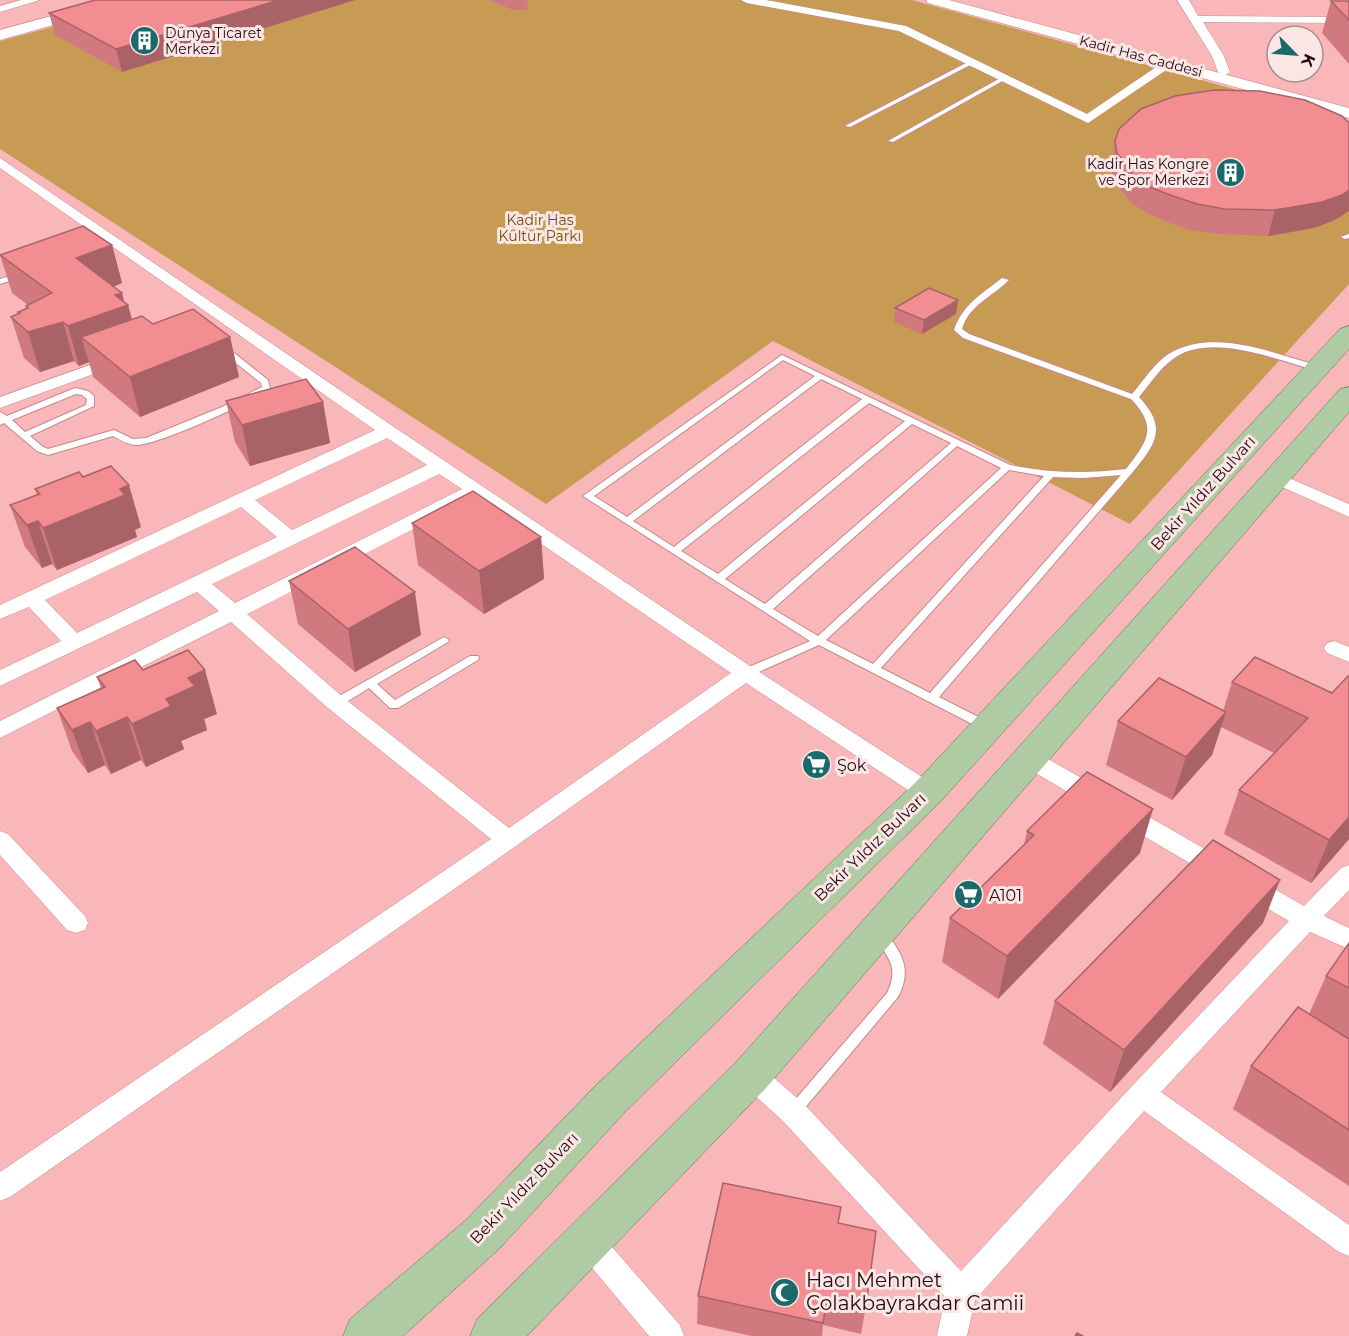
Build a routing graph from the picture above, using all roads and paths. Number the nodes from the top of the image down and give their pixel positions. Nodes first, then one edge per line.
1 (34, 0) edge
2 (101, 0) edge
3 (126, 0) edge
4 (747, 0) edge
5 (933, 0) edge
6 (956, 0) edge
7 (1184, 0) edge
8 (0, 9) edge
9 (1195, 19) junction
10 (1349, 20) edge
11 (0, 28) edge
12 (0, 35) edge
13 (972, 62) junction
14 (1169, 64) junction
15 (1224, 72) junction
16 (1004, 78) junction
17 (1349, 104) edge
18 (1349, 113) edge
19 (848, 126) dead end
20 (891, 141) dead end
21 (0, 162) edge
22 (20, 175) junction
23 (0, 182) edge
24 (33, 270) edge
25 (1005, 280) dead end
26 (0, 282) edge
27 (229, 319) junction
28 (207, 327) edge
29 (1349, 334) edge
30 (218, 345) edge
31 (131, 355) edge
32 (1318, 369) junction
33 (820, 376) junction
34 (1349, 394) edge
35 (1134, 397) junction
36 (868, 399) junction
37 (0, 403) edge
38 (2, 419) edge
39 (911, 420) junction
40 (388, 431) junction
41 (24, 436) junction
42 (957, 442) junction
43 (440, 466) junction
44 (1007, 467) junction
45 (1129, 471) junction
46 (1049, 476) junction
47 (1275, 477) junction
48 (475, 490) junction
49 (242, 499) junction
50 (1349, 511) edge
51 (627, 521) junction
52 (291, 539) junction
53 (675, 551) junction
54 (719, 579) junction
55 (198, 582) junction
56 (32, 598) junction
57 (766, 609) junction
58 (0, 613) edge
59 (234, 613) junction
60 (444, 640) dead end
61 (819, 641) junction
62 (75, 643) junction
63 (474, 658) dead end
64 (875, 669) junction
65 (746, 673) junction
66 (0, 679) edge
67 (370, 683) junction
68 (932, 698) junction
69 (336, 703) junction
70 (989, 727) junction
71 (0, 730) edge
72 (1028, 758) junction
73 (928, 792) junction
74 (0, 840) edge
75 (508, 840) junction
76 (1349, 874) edge
77 (1306, 919) junction
78 (76, 923) dead end
79 (877, 931) junction
80 (1349, 939) edge
81 (751, 1075) junction
82 (1142, 1094) junction
83 (793, 1112) junction
84 (0, 1188) edge
85 (588, 1241) junction
86 (1349, 1242) edge
87 (962, 1293) junction
88 (367, 1336) edge
89 (494, 1336) edge
90 (669, 1336) edge
91 (952, 1336) edge

1 - 8 street
2 - 11 street
3 - 12 street
4 - 13 street
5 - 14 street, Kadir Has Caddesi
6 - 15 street, Kadir Has Caddesi
7 - 9 street
9 - 10 street
9 - 15 street
13 - 16 street
13 - 19 lane
14 - 16 street
14 - 18 street, Kadir Has Caddesi
15 - 17 street, Kadir Has Caddesi
16 - 20 lane
21 - 22 street
22 - 23 street
22 - 27 street
24 - 26 lane
25 - 35 lane
27 - 28 street
27 - 40 street
29 - 32 main road, Bekir Yıldız Bulvarı
30 - 41 lane
31 - 37 street
32 - 35 lane
32 - 70 main road, Bekir Yıldız Bulvarı
33 - 36 lane
33 - 51 lane
33 - 51 lane
34 - 47 main road
35 - 45 lane
36 - 39 lane
36 - 53 lane
38 - 41 lane
38 - 41 lane
39 - 42 lane
39 - 54 lane
40 - 43 street
40 - 49 street
42 - 44 lane
42 - 57 lane
43 - 48 street
43 - 52 street
44 - 46 lane
44 - 61 lane
45 - 46 lane
45 - 68 lane
46 - 64 lane
47 - 50 street
47 - 72 main road
48 - 59 street
48 - 65 street
49 - 52 street
49 - 56 street
51 - 53 lane
52 - 55 street
53 - 54 lane
54 - 57 lane
55 - 59 street
55 - 62 street
56 - 58 street
56 - 62 street
57 - 61 lane
59 - 69 street
59 - 71 street
60 - 67 lane
61 - 64 lane
61 - 65 lane
62 - 66 street
63 - 67 lane
64 - 68 lane
65 - 73 street
65 - 75 street
67 - 69 lane
68 - 70 lane
69 - 75 street
70 - 73 main road, Bekir Yıldız Bulvarı
72 - 77 street
72 - 79 main road
73 - 88 main road, Bekir Yıldız Bulvarı
74 - 78 street
75 - 84 street
76 - 77 street
77 - 80 street
77 - 82 street
79 - 81 main road
79 - 83 lane
81 - 83 street
81 - 85 main road
82 - 86 street
82 - 87 street
83 - 87 street
85 - 89 main road
85 - 90 street
87 - 91 street

